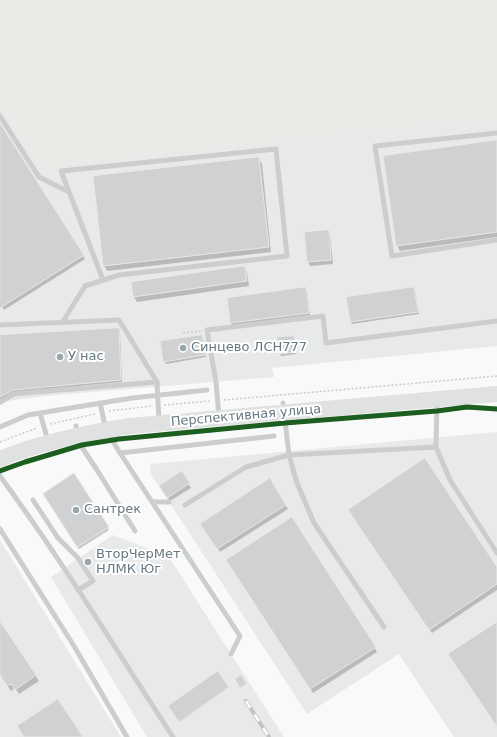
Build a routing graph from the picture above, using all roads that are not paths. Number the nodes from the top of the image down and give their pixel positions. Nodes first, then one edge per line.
1 (0, 116) edge
2 (497, 133) edge
3 (69, 192) junction
4 (497, 240) edge
5 (103, 280) junction
6 (497, 321) edge
7 (62, 322) junction
8 (0, 325) edge
9 (157, 382) junction
10 (497, 386) edge
11 (207, 390) dead end
12 (497, 394) edge
13 (158, 395) junction
14 (437, 400) junction
15 (0, 402) edge
16 (100, 403) junction
17 (284, 408) junction
18 (219, 409) junction
19 (40, 413) junction
20 (159, 414) junction
21 (104, 421) junction
22 (0, 427) edge
23 (45, 430) junction
24 (78, 431) junction
25 (274, 436) dead end
26 (436, 447) junction
27 (0, 449) edge
28 (120, 452) junction
29 (289, 455) junction
30 (0, 460) edge
31 (0, 476) edge
32 (33, 500) dead end
33 (153, 502) junction
34 (170, 502) dead end
35 (185, 505) dead end
36 (0, 529) edge
37 (135, 531) dead end
38 (497, 553) edge
39 (78, 590) junction
40 (384, 627) dead end
41 (231, 654) dead end
42 (127, 737) edge
43 (173, 737) edge

1 - 3 lane
2 - 4 lane
3 - 5 lane
3 - 5 lane
5 - 7 lane
6 - 18 lane
7 - 8 lane
7 - 9 lane
9 - 13 lane
9 - 15 lane
10 - 17 main road, Перспективная улица
11 - 13 lane
12 - 14 main road, Перспективная улица
13 - 16 lane
13 - 20 lane
14 - 17 main road, Перспективная улица
14 - 26 lane
16 - 19 lane
16 - 21 lane
17 - 18 main road, Перспективная улица
17 - 29 lane
18 - 20 main road, Перспективная улица
19 - 22 lane
19 - 23 lane
20 - 21 main road, Перспективная улица
21 - 24 main road, Перспективная улица
21 - 28 lane
23 - 24 main road, Перспективная улица
23 - 27 main road, Перспективная улица
24 - 30 main road, Перспективная улица
24 - 37 lane
25 - 28 lane
26 - 29 lane
26 - 38 lane
28 - 33 lane
29 - 35 lane
29 - 40 lane
31 - 39 lane
32 - 39 lane
33 - 34 lane
33 - 41 lane
36 - 42 lane
39 - 43 lane

